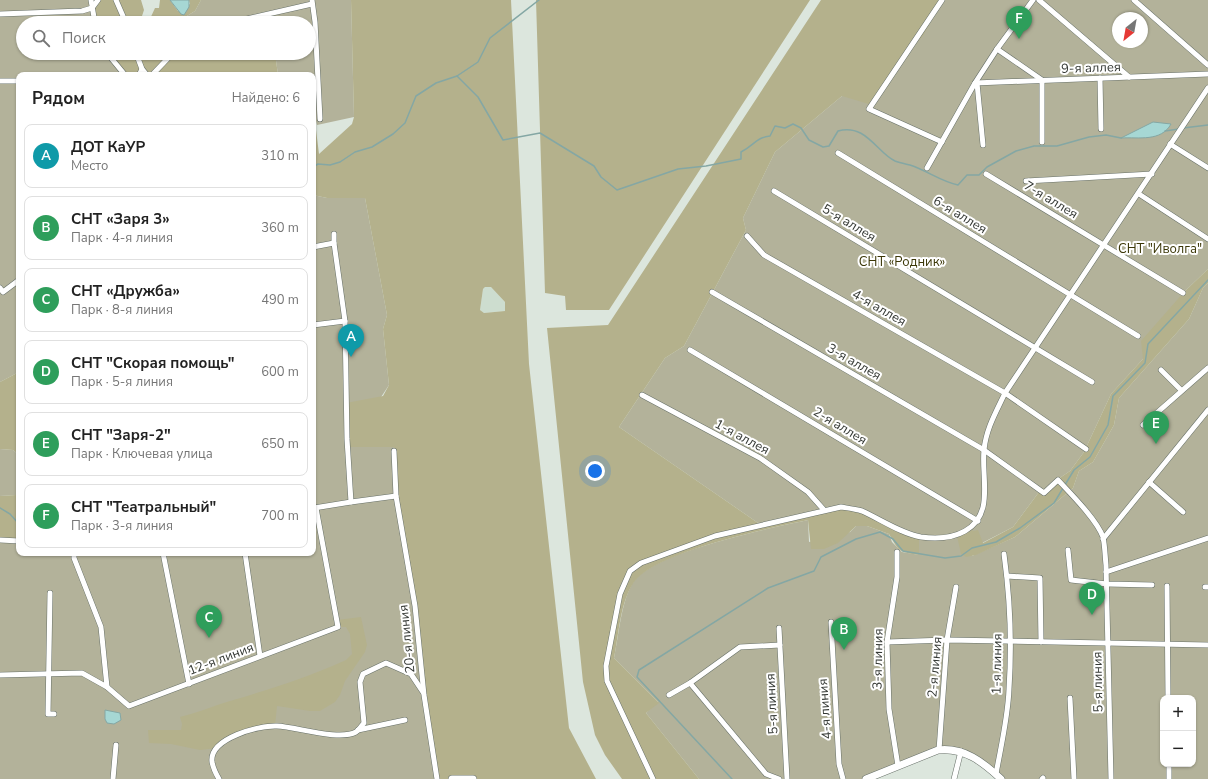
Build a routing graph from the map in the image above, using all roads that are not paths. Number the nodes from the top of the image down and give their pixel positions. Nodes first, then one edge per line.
1 (91, 0) edge
2 (98, 0) edge
3 (116, 0) edge
4 (942, 0) edge
5 (1033, 0) edge
6 (1039, 0) edge
7 (1134, 0) edge
8 (312, 2) edge
9 (92, 8) junction
10 (0, 14) edge
11 (94, 16) edge
12 (123, 16) edge
13 (256, 16) edge
14 (314, 16) edge
15 (316, 41) edge
16 (997, 49) junction
17 (113, 60) edge
18 (139, 60) edge
19 (166, 60) edge
20 (1208, 65) edge
21 (142, 69) junction
22 (123, 72) edge
23 (140, 72) edge
24 (144, 72) edge
25 (155, 72) edge
26 (1208, 74) edge
27 (1129, 77) junction
28 (1100, 78) junction
29 (1042, 80) junction
30 (0, 81) edge
31 (16, 81) edge
32 (976, 83) junction
33 (1208, 88) edge
34 (320, 119) dead end
35 (1101, 128) dead end
36 (942, 142) junction
37 (1042, 142) dead end
38 (1170, 144) junction
39 (983, 145) dead end
40 (838, 153) dead end
41 (927, 168) dead end
42 (1208, 168) edge
43 (986, 174) dead end
44 (1152, 174) junction
45 (1026, 181) dead end
46 (774, 191) dead end
47 (1139, 194) junction
48 (334, 234) dead end
49 (747, 236) dead end
50 (1208, 239) edge
51 (334, 243) junction
52 (1104, 245) junction
53 (316, 246) edge
54 (16, 282) edge
55 (0, 288) edge
56 (712, 292) dead end
57 (1183, 293) dead end
58 (1071, 296) junction
59 (345, 321) junction
60 (316, 325) edge
61 (1138, 336) dead end
62 (1036, 348) junction
63 (690, 350) dead end
64 (1208, 368) edge
65 (1161, 370) dead end
66 (1092, 382) dead end
67 (1181, 390) junction
68 (1005, 393) junction
69 (642, 395) dead end
70 (1208, 410) edge
71 (1143, 425) dead end
72 (1086, 449) dead end
73 (984, 450) junction
74 (394, 452) dead end
75 (1149, 482) junction
76 (396, 496) junction
77 (351, 502) junction
78 (316, 508) edge
79 (824, 510) junction
80 (1183, 512) dead end
81 (316, 518) edge
82 (978, 521) junction
83 (1208, 538) edge
84 (1103, 539) junction
85 (0, 540) edge
86 (16, 541) edge
87 (1068, 550) dead end
88 (897, 552) dead end
89 (1004, 554) dead end
90 (74, 556) edge
91 (164, 556) edge
92 (245, 556) edge
93 (1106, 572) junction
94 (1007, 576) junction
95 (1107, 584) junction
96 (1152, 585) dead end
97 (1167, 586) dead end
98 (956, 587) dead end
99 (50, 593) dead end
100 (831, 622) dead end
101 (779, 628) dead end
102 (947, 640) junction
103 (887, 642) junction
104 (1010, 642) junction
105 (1041, 642) junction
106 (1108, 642) junction
107 (1168, 644) junction
108 (780, 645) junction
109 (1208, 645) edge
110 (260, 656) junction
111 (48, 674) junction
112 (0, 675) edge
113 (690, 683) junction
114 (189, 684) junction
115 (107, 687) junction
116 (424, 695) junction
117 (669, 695) dead end
118 (1168, 695) edge
119 (1070, 698) dead end
120 (54, 714) dead end
121 (405, 720) dead end
122 (358, 730) junction
123 (116, 745) dead end
124 (939, 750) junction
125 (962, 751) junction
126 (898, 766) junction
127 (1169, 767) edge
128 (999, 776) edge
129 (113, 779) edge
130 (218, 779) edge
131 (437, 779) edge
132 (452, 779) edge
133 (474, 779) edge
134 (653, 779) edge
135 (778, 779) edge
136 (787, 779) edge
137 (843, 779) edge
138 (866, 779) edge
139 (954, 779) edge
140 (1074, 779) edge
141 (1110, 779) edge
142 (1169, 779) edge

1 - 9 street
2 - 9 street
3 - 12 street
4 - 36 street
5 - 16 street
6 - 27 street
7 - 20 street
8 - 13 street
8 - 14 street
9 - 10 street
9 - 11 street
15 - 34 street
16 - 29 street
16 - 32 street
17 - 22 street
18 - 21 street
19 - 25 street
21 - 23 street
21 - 24 street
26 - 27 street, 9-я аллея
27 - 28 street, 9-я аллея
28 - 29 street, 9-я аллея
28 - 35 street
29 - 32 street, 9-я аллея
29 - 37 street
30 - 31 street
32 - 36 street
32 - 39 street
33 - 38 street
36 - 41 street
38 - 42 street
38 - 44 street
40 - 58 street, 6-я аллея
43 - 52 street, 7-я аллея
44 - 45 street
44 - 47 street
46 - 62 street, 5-я аллея
47 - 50 street
47 - 52 street
48 - 51 street
49 - 68 street, 4-я аллея
51 - 53 street
51 - 59 street
52 - 57 street
52 - 58 street
54 - 55 street
56 - 73 street, 3-я аллея
58 - 61 street
58 - 62 street
59 - 60 street
59 - 77 street
62 - 66 street
62 - 68 street
63 - 82 street, 2-я аллея
64 - 67 street
65 - 67 street
67 - 71 street
68 - 72 street
68 - 73 street
69 - 79 street, 1-я аллея
70 - 75 street
73 - 82 street
73 - 84 street
74 - 76 street, 20-я линия
75 - 80 street
75 - 84 street
76 - 77 street
76 - 116 street, 20-я линия
77 - 78 street
79 - 82 street
79 - 134 street
81 - 110 street, 12-я линия
83 - 93 street
84 - 93 street, 5-я линия
85 - 86 street
87 - 95 street
88 - 103 street, 3-я линия
89 - 94 street, 1-я линия
90 - 115 street
91 - 114 street
92 - 110 street
93 - 95 street, 5-я линия
94 - 104 street, 1-я линия
94 - 105 street
95 - 96 street
95 - 106 street, 5-я линия
97 - 107 street
98 - 102 street, 2-я линия
99 - 111 street
100 - 137 street, 4-я линия
101 - 108 street, 5-я линия
102 - 103 street
102 - 104 street
102 - 124 street, 2-я линия
103 - 126 street, 3-я линия
104 - 105 street
104 - 128 street, 1-я линия
105 - 106 street
106 - 107 street
106 - 141 street, 5-я линия
107 - 109 street
107 - 118 street
108 - 113 street
108 - 136 street, 5-я линия
110 - 114 street, 12-я линия
111 - 112 street, 12-я линия
111 - 115 street, 12-я линия
111 - 120 street
113 - 117 street
113 - 135 street
114 - 115 street, 12-я линия
116 - 122 street
116 - 131 street, 20-я линия
119 - 140 street
121 - 122 street
122 - 130 street
123 - 129 street
124 - 125 street
124 - 126 street
125 - 128 street
125 - 139 street
126 - 138 street
127 - 142 street
132 - 133 street

